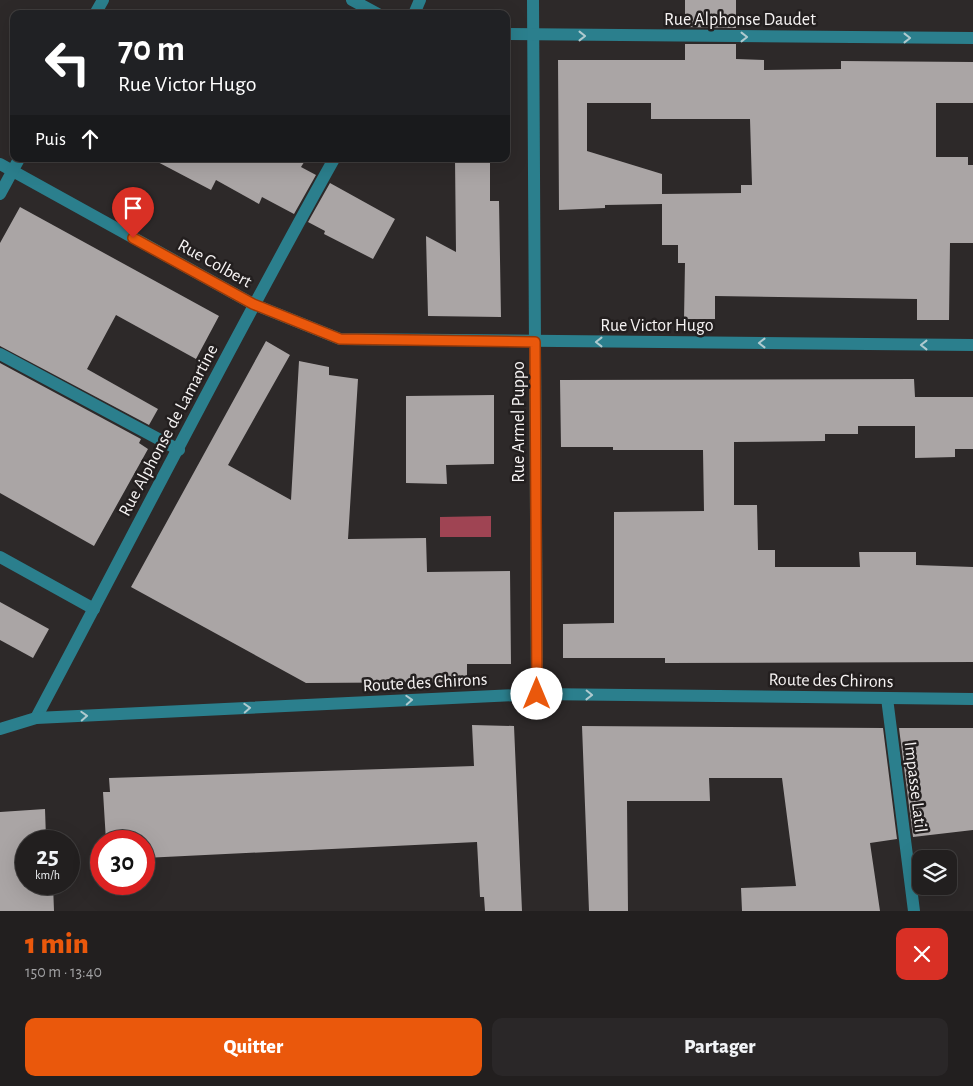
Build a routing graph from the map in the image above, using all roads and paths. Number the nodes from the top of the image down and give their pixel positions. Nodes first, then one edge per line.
1 (352, 0) edge
2 (533, 0) edge
3 (371, 10) edge
4 (510, 34) edge
5 (533, 36) junction
6 (973, 38) edge
7 (18, 162) edge
8 (332, 162) edge
9 (0, 164) edge
10 (13, 171) junction
11 (0, 194) edge
12 (253, 304) junction
13 (340, 339) joint
14 (535, 342) junction
15 (973, 345) edge
16 (0, 354) edge
17 (179, 450) junction
18 (0, 557) edge
19 (94, 609) junction
20 (537, 694) junction
21 (887, 698) junction
22 (973, 699) edge
23 (36, 718) junction
24 (0, 730) edge
25 (914, 911) edge

1 - 3 street
2 - 5 street, Rue Armel Puppo
4 - 5 street, Rue Alphonse Daudet
5 -> 6 street, Rue Alphonse Daudet
5 - 14 street, Rue Armel Puppo
7 - 10 street
8 - 12 street, Rue Alphonse de Lamartine
9 - 10 street, Rue Colbert
10 - 11 street
10 - 12 street, Rue Colbert
12 - 13 street, Rue Colbert
12 - 17 street, Rue Alphonse de Lamartine
13 - 14 street, Rue Victor Hugo
15 -> 14 street, Rue Victor Hugo
14 - 20 street, Rue Armel Puppo
16 - 17 street
17 - 19 street, Rue Alphonse de Lamartine
18 - 19 street
19 - 23 street, Rue Alphonse de Lamartine
20 -> 21 street, Route des Chirons
23 -> 20 street, Route des Chirons
21 - 22 street, Route des Chirons
21 - 25 street, Impasse Latil
23 - 24 street, Route des Chirons

